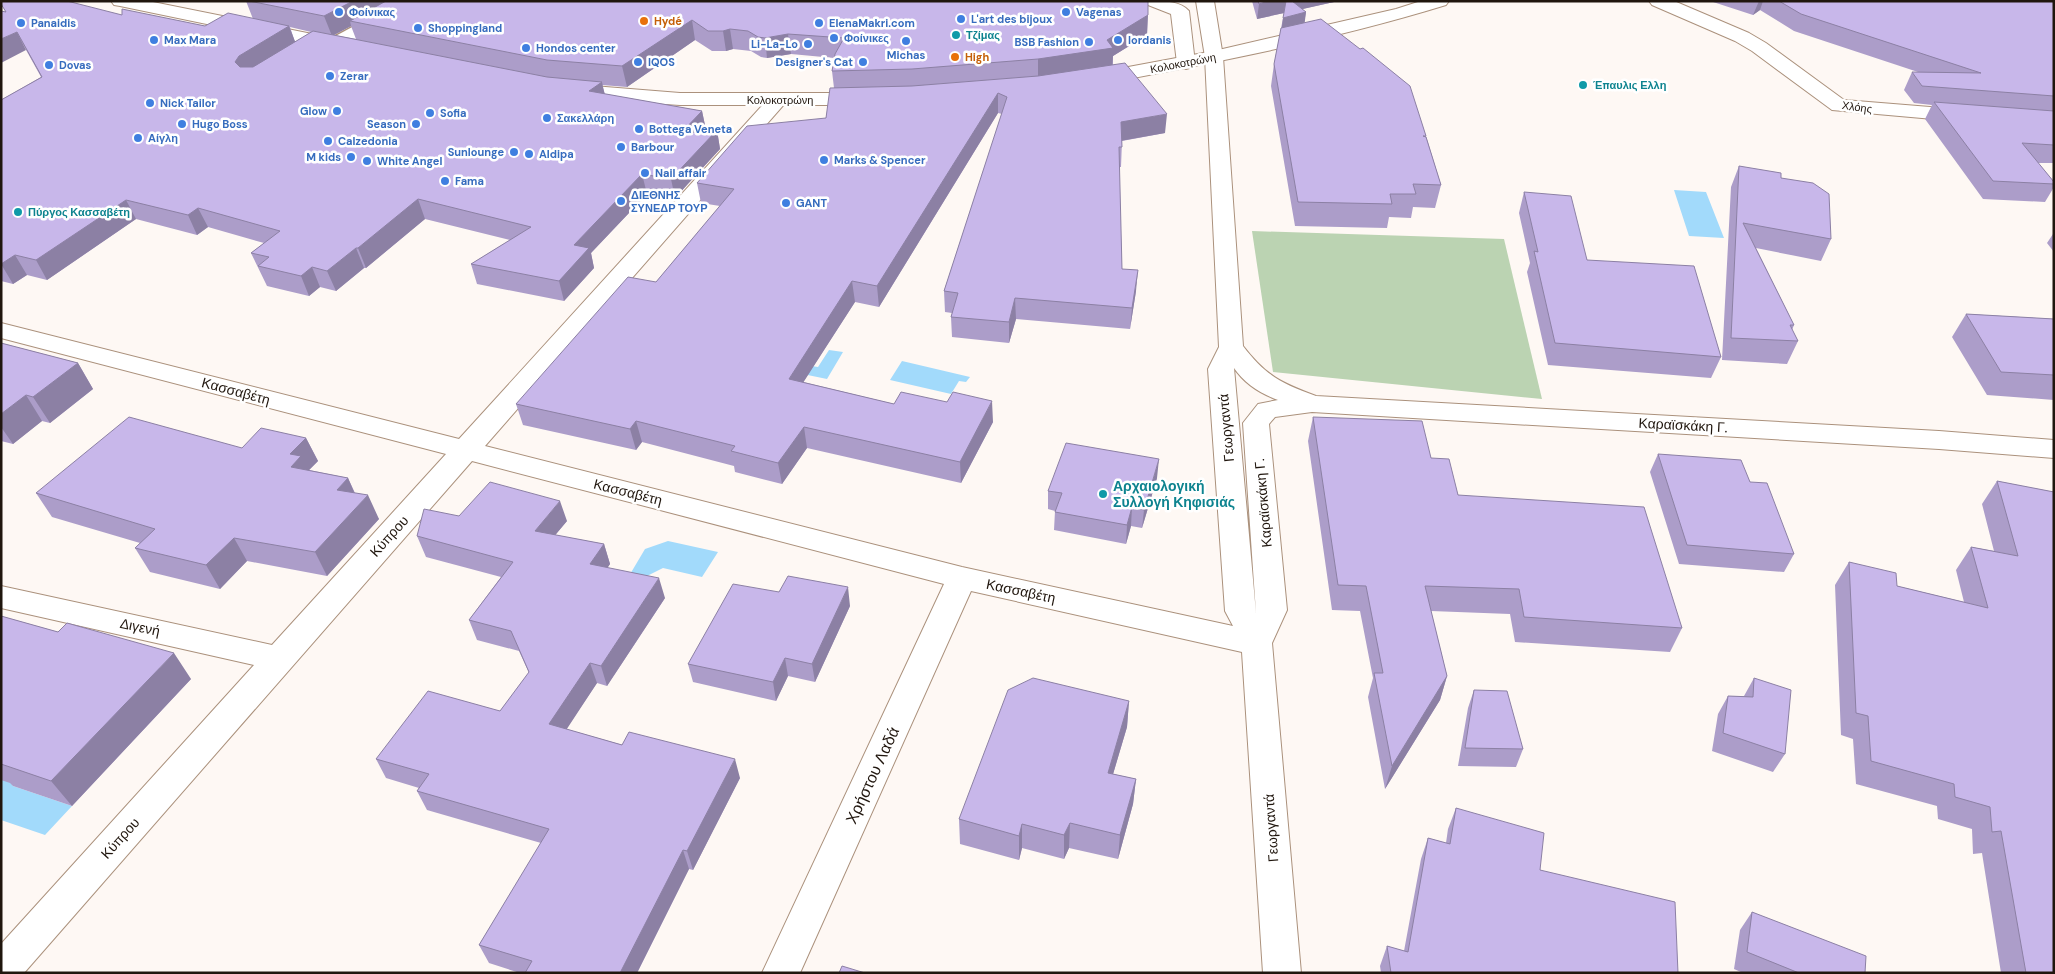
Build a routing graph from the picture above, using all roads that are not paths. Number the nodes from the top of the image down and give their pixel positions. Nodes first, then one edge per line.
1 (120, 1) edge
2 (413, 1) edge
3 (1154, 1) edge
4 (1205, 1) edge
5 (1440, 1) edge
6 (1658, 1) edge
7 (325, 43) junction
8 (362, 50) edge
9 (295, 54) edge
10 (1214, 57) junction
11 (1186, 63) junction
12 (1076, 82) edge
13 (552, 88) edge
14 (883, 98) edge
15 (777, 101) junction
16 (1988, 117) edge
17 (1, 330) edge
18 (1230, 347) junction
19 (1312, 404) junction
20 (2054, 449) edge
21 (466, 450) junction
22 (962, 578) junction
23 (1, 597) edge
24 (1257, 643) junction
25 (279, 659) junction
26 (1, 971) edge
27 (781, 973) edge
28 (1282, 973) edge

1 - 7 street
2 - 7 lane
3 - 11 street
4 - 10 street, Γεωργαντά
5 - 10 street, Κολοκοτρώνη
6 - 16 street, Χλόης
7 - 8 street
7 - 9 lane
10 - 11 street, Κολοκοτρώνη
10 - 18 street, Γεωργαντά
11 - 12 street, Κολοκοτρώνη
13 - 15 street, Κολοκοτρώνη
14 - 15 street, Κολοκοτρώνη
15 - 21 street, Κύπρου
17 - 21 street, Κασσαβέτη
18 - 19 street, Καραϊσκάκη Γ.
18 - 24 street, Γεωργαντά
19 - 20 street, Καραϊσκάκη Γ.
19 - 24 street, Καραϊσκάκη Γ.
21 - 22 street, Κασσαβέτη
21 - 25 street, Κύπρου
22 - 24 street, Κασσαβέτη
22 - 27 street, Χρήστου Λαδά
23 - 25 street, Διγενή
24 - 28 street, Γεωργαντά
25 - 26 street, Κύπρου

